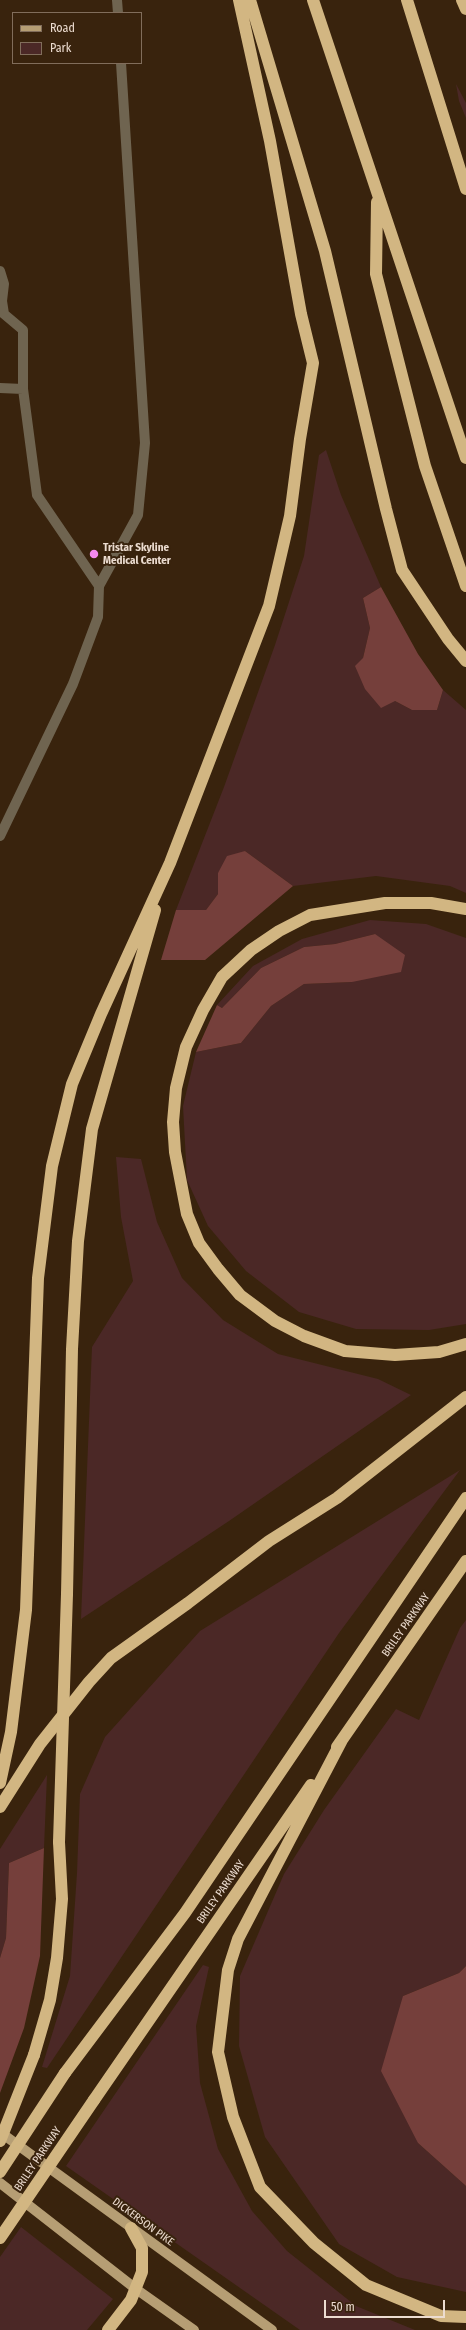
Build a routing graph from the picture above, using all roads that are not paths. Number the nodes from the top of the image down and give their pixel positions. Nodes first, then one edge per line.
1 (117, 0) edge
2 (239, 0) edge
3 (250, 0) edge
4 (313, 0) edge
5 (407, 0) edge
6 (462, 0) edge
7 (466, 9) edge
8 (118, 12) edge
9 (121, 64) edge
10 (466, 189) edge
11 (377, 193) junction
12 (0, 271) edge
13 (2, 314) edge
14 (0, 388) edge
15 (23, 389) junction
16 (466, 458) edge
17 (99, 586) junction
18 (466, 586) edge
19 (466, 661) edge
20 (0, 836) edge
21 (170, 862) junction
22 (466, 909) edge
23 (466, 1344) edge
24 (466, 1397) edge
25 (466, 1498) edge
26 (466, 1561) edge
27 (342, 1740) junction
28 (0, 1783) edge
29 (0, 1807) edge
30 (0, 2132) edge
31 (0, 2141) edge
32 (0, 2172) edge
33 (0, 2183) edge
34 (131, 2228) junction
35 (0, 2238) edge
36 (136, 2289) junction
37 (466, 2317) edge
38 (108, 2330) edge
39 (194, 2330) edge
40 (272, 2330) edge

1 - 8 lane
2 - 21 highway
3 - 19 highway
4 - 11 highway
5 - 10 highway
6 - 7 highway
9 - 17 lane
11 - 16 highway
11 - 18 highway
12 - 13 lane
13 - 15 lane
14 - 15 lane
15 - 17 lane
17 - 20 lane
21 - 28 highway
21 - 31 highway, bridge
22 - 23 highway
24 - 29 highway
25 - 32 highway, BRILEY PARKWAY, bridge
26 - 27 highway, BRILEY PARKWAY
27 - 35 highway, BRILEY PARKWAY, bridge
27 - 37 highway
30 - 34 main road, DICKERSON PIKE
33 - 36 main road
34 - 36 highway
34 - 40 main road, DICKERSON PIKE
36 - 38 highway
36 - 39 main road

